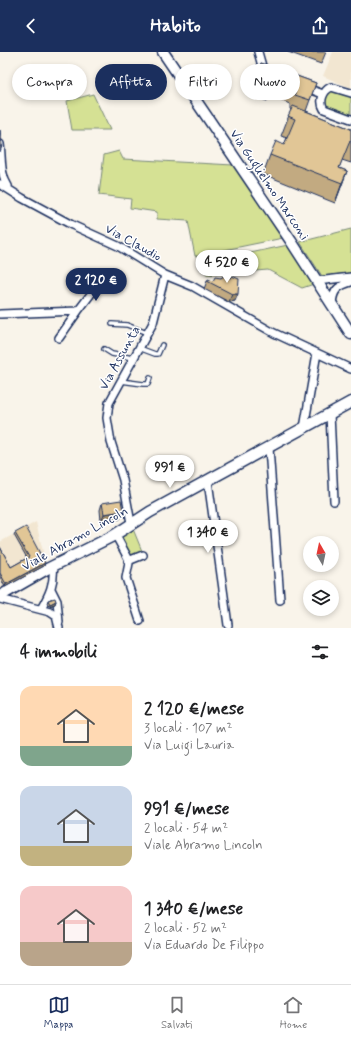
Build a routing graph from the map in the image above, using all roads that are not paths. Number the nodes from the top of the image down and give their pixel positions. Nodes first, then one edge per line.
1 (163, 52) edge
2 (258, 52) edge
3 (261, 64) edge
4 (300, 85) edge
5 (351, 93) edge
6 (323, 94) junction
7 (351, 119) edge
8 (0, 144) edge
9 (1, 171) edge
10 (0, 184) edge
11 (10, 190) junction
12 (165, 275) junction
13 (351, 278) edge
14 (317, 281) junction
15 (100, 282) dead end
16 (351, 282) edge
17 (332, 304) junction
18 (78, 311) junction
19 (0, 314) edge
20 (112, 324) dead end
21 (147, 333) junction
22 (351, 334) edge
23 (59, 338) dead end
24 (162, 345) dead end
25 (139, 348) junction
26 (104, 349) dead end
27 (317, 353) junction
28 (134, 358) junction
29 (351, 369) edge
30 (150, 378) dead end
31 (121, 381) junction
32 (351, 402) edge
33 (330, 414) junction
34 (304, 428) junction
35 (269, 448) junction
36 (208, 481) junction
37 (334, 501) dead end
38 (131, 523) junction
39 (115, 534) junction
40 (143, 554) dead end
41 (128, 561) junction
42 (53, 566) junction
43 (51, 589) junction
44 (0, 597) edge
45 (280, 600) dead end
46 (41, 609) junction
47 (140, 621) dead end
48 (228, 625) dead end
49 (59, 627) edge

1 - 14 street, Via Guglielmo Marconi
2 - 3 street
4 - 6 street
5 - 6 street
6 - 7 street
8 - 9 street
9 - 11 street
10 - 11 street, Via Claudio
11 - 12 street, Via Claudio
12 - 21 street, Via Assunta
12 - 27 street, Via Claudio
13 - 14 street
14 - 17 street, Via Guglielmo Marconi
15 - 18 street
16 - 17 street
17 - 22 street, Via Guglielmo Marconi
18 - 19 street
18 - 23 street
20 - 21 lane
21 - 25 street, Via Assunta
24 - 25 lane
25 - 28 street, Via Assunta
26 - 28 lane
27 - 29 street, Via Claudio
27 - 34 street
28 - 31 street, Via Assunta
30 - 31 lane
31 - 38 street, Via Assunta
32 - 33 street, Viale Abramo Lincoln
33 - 34 street, Viale Abramo Lincoln
33 - 37 street
34 - 35 street, Viale Abramo Lincoln
35 - 36 street, Viale Abramo Lincoln
35 - 45 street
36 - 38 street, Viale Abramo Lincoln
36 - 48 street
38 - 39 street, Viale Abramo Lincoln
39 - 41 street
39 - 42 street, Viale Abramo Lincoln
40 - 41 street
41 - 47 street
42 - 43 street
42 - 44 street, Viale Abramo Lincoln
43 - 46 street
43 - 49 street
44 - 46 street
46 - 49 street

